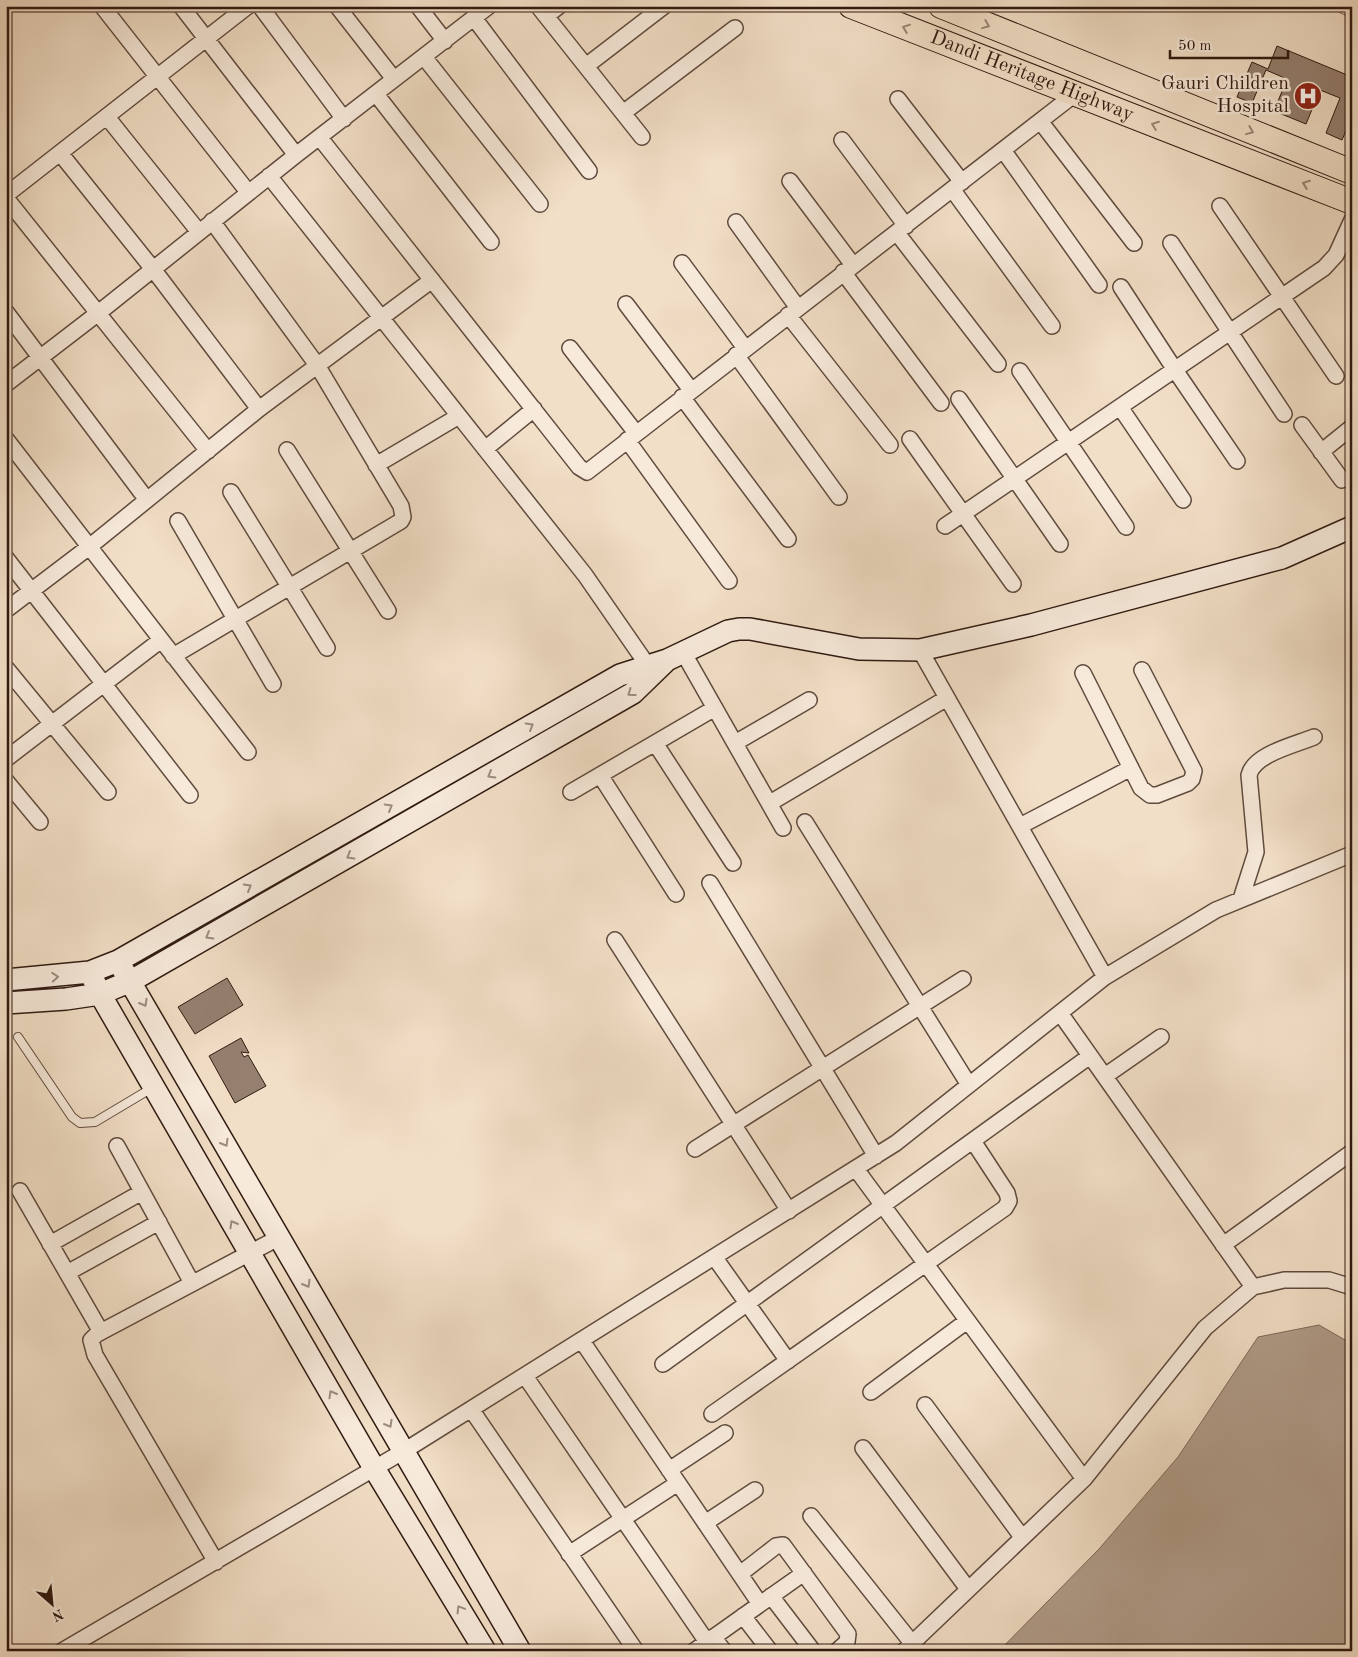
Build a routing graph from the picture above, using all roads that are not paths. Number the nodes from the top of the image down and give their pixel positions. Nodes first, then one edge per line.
1 (102, 6) edge
2 (181, 6) edge
3 (248, 6) edge
4 (260, 6) edge
5 (337, 6) edge
6 (418, 6) edge
7 (489, 6) edge
8 (559, 6) edge
9 (664, 6) edge
10 (851, 6) edge
11 (941, 6) edge
12 (1336, 6) edge
13 (542, 11) edge
14 (1352, 12) edge
15 (474, 18) junction
16 (735, 28) dead end
17 (207, 38) junction
18 (445, 41) junction
19 (424, 57) junction
20 (586, 66) junction
21 (157, 77) junction
22 (394, 79) junction
23 (376, 94) junction
24 (1075, 94) junction
25 (898, 99) dead end
26 (623, 113) junction
27 (107, 116) junction
28 (344, 118) junction
29 (1040, 121) junction
30 (320, 138) junction
31 (642, 138) dead end
32 (842, 140) dead end
33 (1003, 150) junction
34 (60, 153) junction
35 (296, 154) junction
36 (589, 171) dead end
37 (1352, 172) edge
38 (269, 176) junction
39 (790, 181) dead end
40 (957, 185) junction
41 (248, 192) junction
42 (6, 196) edge
43 (1352, 202) edge
44 (540, 204) dead end
45 (1220, 206) dead end
46 (1352, 220) edge
47 (212, 221) junction
48 (736, 222) dead end
49 (901, 229) junction
50 (199, 232) junction
51 (491, 242) dead end
52 (1134, 243) dead end
53 (1171, 243) dead end
54 (682, 263) dead end
55 (848, 268) junction
56 (153, 269) junction
57 (432, 280) junction
58 (1099, 285) dead end
59 (1122, 287) dead end
60 (1282, 296) junction
61 (626, 304) dead end
62 (793, 311) junction
63 (6, 312) edge
64 (97, 314) junction
65 (380, 318) junction
66 (1052, 326) dead end
67 (1230, 332) junction
68 (570, 348) dead end
69 (740, 352) junction
70 (41, 356) junction
71 (998, 364) dead end
72 (317, 365) junction
73 (1175, 370) junction
74 (1020, 371) dead end
75 (1336, 376) dead end
76 (6, 384) edge
77 (686, 393) junction
78 (959, 399) dead end
79 (941, 403) dead end
80 (1120, 407) junction
81 (259, 409) junction
82 (534, 410) junction
83 (1284, 414) dead end
84 (459, 416) junction
85 (1302, 425) dead end
86 (1352, 427) edge
87 (631, 436) junction
88 (6, 438) edge
89 (910, 439) dead end
90 (1068, 442) junction
91 (890, 445) dead end
92 (485, 449) junction
93 (287, 450) dead end
94 (208, 451) junction
95 (1322, 452) junction
96 (1237, 460) dead end
97 (376, 465) junction
98 (1015, 479) junction
99 (1342, 480) dead end
100 (231, 492) dead end
101 (839, 497) dead end
102 (147, 500) junction
103 (1183, 500) dead end
104 (963, 514) junction
105 (178, 521) dead end
106 (945, 526) dead end
107 (1126, 527) dead end
108 (1352, 527) edge
109 (788, 539) dead end
110 (1060, 544) dead end
111 (89, 547) junction
112 (350, 550) junction
113 (6, 558) edge
114 (729, 581) dead end
115 (1013, 584) dead end
116 (289, 586) junction
117 (32, 592) junction
118 (6, 610) edge
119 (388, 611) dead end
120 (235, 618) junction
121 (161, 640) junction
122 (327, 648) dead end
123 (920, 650) junction
124 (174, 656) junction
125 (674, 656) junction
126 (6, 668) edge
127 (1142, 670) dead end
128 (1083, 673) dead end
129 (104, 684) junction
130 (273, 684) dead end
131 (946, 696) junction
132 (809, 700) dead end
133 (715, 708) junction
134 (52, 724) junction
135 (1314, 738) dead end
136 (655, 743) junction
137 (735, 743) junction
138 (248, 752) dead end
139 (6, 759) edge
140 (1131, 768) junction
141 (600, 775) junction
142 (6, 781) edge
143 (108, 792) dead end
144 (571, 792) dead end
145 (190, 795) dead end
146 (770, 803) junction
147 (40, 822) dead end
148 (805, 822) dead end
149 (1020, 826) junction
150 (783, 828) dead end
151 (1352, 854) edge
152 (733, 863) dead end
153 (710, 883) dead end
154 (676, 894) dead end
155 (1242, 899) junction
156 (615, 940) dead end
157 (118, 961) junction
158 (90, 972) junction
159 (1105, 977) junction
160 (963, 979) dead end
161 (6, 980) edge
162 (131, 981) junction
163 (100, 994) junction
164 (6, 1003) edge
165 (920, 1006) junction
166 (1060, 1013) junction
167 (18, 1037) dead end
168 (1161, 1037) dead end
169 (1090, 1056) junction
170 (823, 1068) junction
171 (1105, 1076) junction
172 (969, 1085) junction
173 (154, 1087) junction
174 (733, 1125) junction
175 (973, 1141) junction
176 (117, 1146) dead end
177 (695, 1149) dead end
178 (1352, 1152) edge
179 (876, 1156) junction
180 (856, 1169) junction
181 (20, 1191) dead end
182 (142, 1192) junction
183 (883, 1206) junction
184 (789, 1211) junction
185 (158, 1222) junction
186 (280, 1237) junction
187 (50, 1244) junction
188 (1223, 1245) junction
189 (249, 1252) junction
190 (715, 1258) junction
191 (925, 1265) junction
192 (67, 1273) junction
193 (192, 1283) junction
194 (1254, 1287) junction
195 (1352, 1287) edge
196 (747, 1303) junction
197 (968, 1321) junction
198 (101, 1332) junction
199 (582, 1341) junction
200 (788, 1361) junction
201 (662, 1364) dead end
202 (525, 1376) junction
203 (871, 1392) dead end
204 (925, 1406) dead end
205 (470, 1409) junction
206 (712, 1414) dead end
207 (725, 1433) dead end
208 (863, 1448) dead end
209 (404, 1451) junction
210 (374, 1468) junction
211 (669, 1470) junction
212 (1084, 1479) junction
213 (678, 1483) junction
214 (755, 1490) dead end
215 (811, 1516) dead end
216 (624, 1519) junction
217 (705, 1523) junction
218 (1022, 1536) junction
219 (570, 1554) junction
220 (216, 1562) junction
221 (804, 1573) junction
222 (740, 1574) junction
223 (968, 1589) junction
224 (765, 1600) junction
225 (743, 1616) junction
226 (705, 1643) edge
227 (908, 1647) edge
228 (66, 1650) edge
229 (485, 1651) edge
230 (520, 1651) edge
231 (636, 1651) edge
232 (724, 1651) edge
233 (770, 1651) edge
234 (813, 1651) edge
235 (837, 1651) edge

1 - 21 street
2 - 17 street
3 - 17 street
4 - 28 street
5 - 22 street
6 - 18 street
7 - 15 street
8 - 13 street
9 - 20 street
24 -> 10 main road, Dandi Heritage Highway
11 -> 37 main road, Dandi Heritage Highway
12 - 14 lane
13 - 20 street
15 - 18 street
15 - 36 street
16 - 26 street
17 - 21 street
17 - 35 street
18 - 19 street
19 - 22 street
19 - 44 street
20 - 26 street
21 - 27 street
21 - 41 street
22 - 23 street
23 - 28 street
23 - 51 street
24 - 29 street
43 -> 24 main road, Dandi Heritage Highway
25 - 40 street
26 - 31 street
27 - 34 street
27 - 50 street
28 - 30 street
29 - 33 street
29 - 52 street
30 - 35 street
30 - 57 street
32 - 49 street
33 - 40 street
33 - 58 street
34 - 42 street
34 - 56 street
35 - 38 street
38 - 41 street
38 - 65 street
39 - 55 street
40 - 49 street
40 - 66 street
41 - 47 street
42 - 64 street
45 - 60 street
46 - 60 street
47 - 50 street
47 - 72 street
48 - 62 street
49 - 55 street
49 - 71 street
50 - 56 street
53 - 67 street
54 - 69 street
55 - 62 street
55 - 79 street
56 - 64 street
56 - 81 street
57 - 65 street
57 - 82 street
59 - 73 street
60 - 67 street
60 - 75 street
61 - 77 street
62 - 69 street
62 - 91 street
63 - 70 street
64 - 70 street
64 - 94 street
65 - 72 street
65 - 84 street
67 - 73 street
67 - 83 street
68 - 87 street
69 - 77 street
69 - 101 street
70 - 76 street
70 - 102 street
72 - 81 street
72 - 97 street
73 - 80 street
73 - 96 street
74 - 90 street
77 - 87 street
77 - 109 street
78 - 98 street
80 - 90 street
80 - 103 street
81 - 94 street
82 - 87 street
82 - 92 street
84 - 92 street
84 - 97 street
85 - 95 street
86 - 95 street
87 - 114 street
88 - 111 street
89 - 104 street
90 - 98 street
90 - 107 street
92 - 125 street
93 - 112 street
94 - 102 street
95 - 99 street
97 - 112 street
98 - 104 street
98 - 110 street
100 - 116 street
102 - 111 street
104 - 106 street
104 - 115 street
105 - 120 street
108 - 123 street
111 - 117 street
111 - 121 street
112 - 116 street
112 - 119 street
113 - 117 street
116 - 120 street
116 - 122 street
117 - 118 street
117 - 129 street
120 - 124 street
120 - 130 street
121 - 124 street
121 - 129 street
123 - 125 street
123 - 131 street
124 - 138 street
125 - 133 street
157 -> 125 street
125 -> 162 street
126 - 134 street
127 - 140 street
128 - 140 street
129 - 134 street
129 - 145 street
131 - 146 street
131 - 149 street
132 - 137 street
133 - 136 street
133 - 137 street
134 - 139 street
134 - 143 street
135 - 155 street
136 - 141 street
136 - 152 street
137 - 146 street
140 - 149 street
141 - 144 street
141 - 154 street
142 - 147 street
146 - 150 street
148 - 165 street
149 - 159 street
151 - 155 street
153 - 170 street
155 - 159 street
156 - 174 street
157 - 158 street
157 - 162 street
161 -> 158 street
158 - 163 street
159 - 166 street
160 - 165 street
162 - 163 street
162 -> 186 street
163 - 164 street
163 - 173 street
165 - 170 street
165 - 172 street
166 - 169 street
166 - 172 street
167 - 173 lane
168 - 171 street
169 - 171 street
169 - 175 street
170 - 174 street
170 - 179 street
171 - 188 street
172 - 179 street
189 -> 173 street
174 - 177 street
174 - 184 street
175 - 183 street
175 - 191 street
176 - 182 street
178 - 188 street
179 - 180 street
180 - 183 street
180 - 184 street
181 - 187 street
182 - 185 street
182 - 187 street
183 - 191 street
183 - 196 street
184 - 190 street
185 - 192 street
185 - 193 street
186 - 189 street
186 -> 209 street
187 - 192 street
188 - 194 street
189 - 193 street
210 -> 189 street
190 - 196 street
190 - 199 street
191 - 197 street
191 - 200 street
192 - 198 street
193 - 198 street
194 - 195 street
194 - 212 street
196 - 200 street
196 - 201 street
197 - 203 street
197 - 212 street
198 - 220 street
199 - 202 street
199 - 211 street
200 - 206 street
202 - 205 street
202 - 216 street
204 - 218 street
205 - 209 street
205 - 219 street
207 - 211 street
208 - 223 street
209 - 210 street
209 - 230 street
210 - 220 street
229 -> 210 street
211 - 213 street
212 - 218 street
213 - 216 street
213 - 217 street
214 - 217 street
215 - 227 street
216 - 219 street
216 - 226 street
217 - 222 street
218 - 223 street
219 - 231 street
220 - 228 street
221 - 222 street
221 - 224 street
221 - 235 street
222 - 224 street
223 - 227 street
224 - 225 street
224 - 234 street
225 - 226 street
225 - 233 street
226 - 232 street

